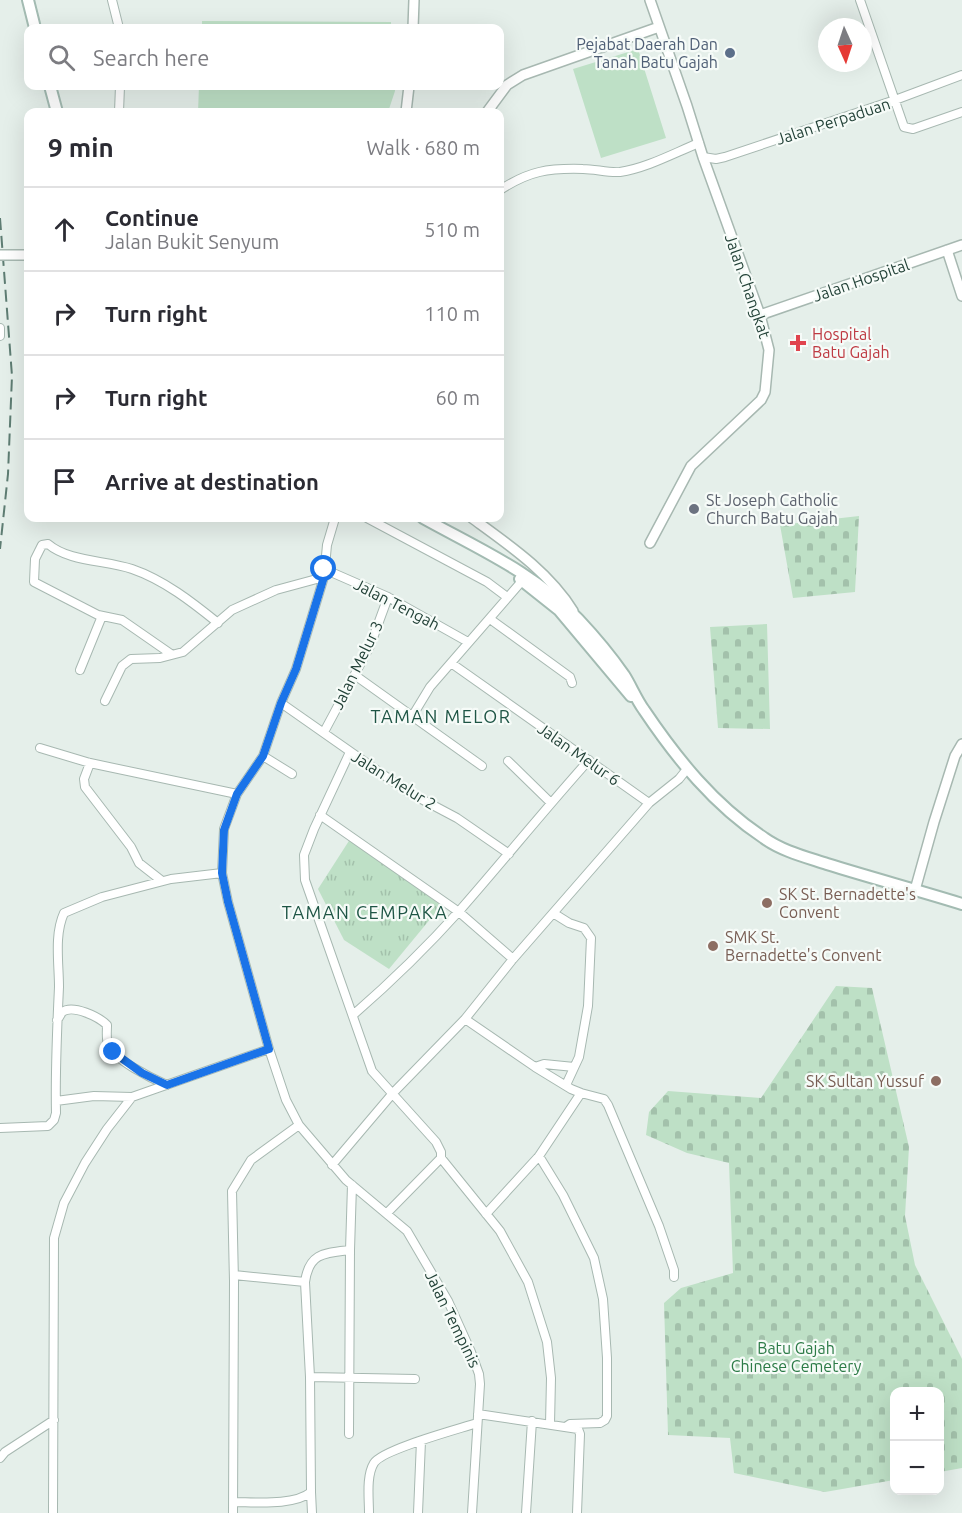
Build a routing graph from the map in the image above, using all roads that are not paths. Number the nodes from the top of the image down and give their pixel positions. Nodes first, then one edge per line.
1 (28, 0) edge
2 (112, 0) edge
3 (414, 0) edge
4 (650, 0) edge
5 (860, 0) edge
6 (34, 24) edge
7 (118, 24) edge
8 (413, 24) edge
9 (659, 27) junction
10 (962, 75) edge
11 (504, 88) edge
12 (51, 90) edge
13 (120, 90) edge
14 (409, 90) edge
15 (503, 90) edge
16 (895, 100) junction
17 (56, 108) edge
18 (119, 108) edge
19 (406, 108) edge
20 (490, 108) edge
21 (962, 112) edge
22 (699, 143) junction
23 (703, 157) junction
24 (504, 187) edge
25 (962, 245) edge
26 (947, 250) junction
27 (0, 255) edge
28 (24, 255) edge
29 (962, 296) edge
30 (760, 315) junction
31 (0, 328) edge
32 (0, 336) edge
33 (334, 522) edge
34 (374, 522) edge
35 (430, 522) edge
36 (477, 522) edge
37 (650, 543) dead end
38 (498, 560) junction
39 (324, 573) junction
40 (522, 581) junction
41 (552, 583) junction
42 (388, 597) junction
43 (507, 597) junction
44 (558, 604) junction
45 (102, 616) junction
46 (579, 619) junction
47 (490, 620) junction
48 (218, 623) junction
49 (468, 642) junction
50 (171, 654) junction
51 (451, 663) junction
52 (80, 670) dead end
53 (356, 676) junction
54 (572, 683) dead end
55 (105, 701) dead end
56 (281, 703) junction
57 (643, 709) junction
58 (413, 716) junction
59 (324, 732) junction
60 (962, 744) edge
61 (40, 748) dead end
62 (350, 752) junction
63 (263, 756) junction
64 (589, 760) junction
65 (508, 761) dead end
66 (90, 763) junction
67 (482, 766) dead end
68 (687, 769) junction
69 (292, 774) dead end
70 (237, 794) junction
71 (652, 801) junction
72 (550, 803) junction
73 (320, 815) junction
74 (508, 854) junction
75 (222, 873) junction
76 (162, 881) junction
77 (915, 890) junction
78 (962, 904) edge
79 (459, 912) junction
80 (553, 913) junction
81 (513, 958) junction
82 (353, 1016) junction
83 (465, 1018) junction
84 (56, 1022) junction
85 (269, 1049) junction
86 (535, 1067) junction
87 (574, 1067) junction
88 (152, 1079) junction
89 (566, 1084) junction
90 (167, 1085) junction
91 (153, 1090) junction
92 (581, 1092) junction
93 (393, 1093) junction
94 (132, 1097) junction
95 (56, 1101) junction
96 (299, 1125) junction
97 (0, 1128) edge
98 (539, 1156) junction
99 (441, 1158) junction
100 (332, 1165) junction
101 (352, 1185) junction
102 (387, 1213) junction
103 (486, 1214) junction
104 (350, 1250) junction
105 (234, 1275) junction
106 (674, 1277) dead end
107 (305, 1282) junction
108 (310, 1377) junction
109 (350, 1378) junction
110 (415, 1379) dead end
111 (478, 1414) junction
112 (54, 1420) junction
113 (532, 1421) junction
114 (477, 1423) junction
115 (550, 1424) junction
116 (567, 1426) junction
117 (349, 1434) dead end
118 (421, 1441) junction
119 (0, 1458) edge
120 (311, 1492) junction
121 (233, 1502) junction
122 (53, 1513) edge
123 (233, 1513) edge
124 (312, 1513) edge
125 (369, 1513) edge
126 (418, 1513) edge
127 (472, 1513) edge
128 (526, 1513) edge
129 (577, 1513) edge

1 - 6 main road
2 - 7 street
3 - 8 street
4 - 9 street, Jalan Changkat
5 - 16 street
9 - 11 street
9 - 22 street, Jalan Changkat
10 - 16 street, Jalan Perpaduan
12 - 17 main road
13 - 18 street
14 - 19 street
15 - 20 street
16 - 21 street
16 - 23 street, Jalan Perpaduan
22 - 23 street, Jalan Changkat
22 - 24 street
23 - 30 street, Jalan Changkat
25 - 26 street, Jalan Hospital
26 - 29 street
26 - 30 street, Jalan Hospital
27 - 28 street, bridge
30 - 37 street, Jalan Changkat
31 - 32 street
33 - 39 street, Jalan Tempinis
34 - 43 street
35 - 38 main road
36 - 41 street
38 - 40 main road
38 - 44 main road
39 - 42 street, Jalan Tengah
39 - 48 street
39 - 56 street, Jalan Tempinis
40 - 43 street
40 - 44 main road
41 - 44 street
41 - 46 street
42 - 49 street, Jalan Tengah
42 - 53 street, Jalan Melur 3
43 - 47 street
44 - 46 main road
44 - 57 main road
45 - 48 street
45 - 50 street
45 - 52 street
46 - 57 main road
47 - 49 street
47 - 54 street
48 - 50 street
49 - 51 street
50 - 55 street
51 - 58 street
51 - 64 street, Jalan Melur 6
53 - 58 street
53 - 59 street, Jalan Melur 3
56 - 59 street, Jalan Melur 2
56 - 63 street, Jalan Tempinis
57 - 68 main road
58 - 67 street
59 - 62 street, Jalan Melur 2
60 - 77 street
61 - 66 street
62 - 73 street
62 - 74 street, Jalan Melur 2
63 - 69 street
63 - 70 street, Jalan Tempinis
64 - 71 street, Jalan Melur 6
64 - 72 street
65 - 72 street
66 - 70 street
66 - 76 street
68 - 71 street
68 - 77 main road
70 - 75 street, Jalan Tempinis
71 - 80 street
72 - 74 street
73 - 79 street
73 - 82 street
74 - 79 street
75 - 76 street
75 - 85 street, Jalan Tempinis
76 - 84 street
77 - 78 main road
79 - 81 street
79 - 82 street
80 - 81 street
80 - 87 street
81 - 83 street
82 - 93 street
83 - 86 street
83 - 93 street
84 - 88 street
84 - 95 street
85 - 90 street
85 - 96 street, Jalan Tempinis
86 - 87 street
86 - 89 street
87 - 89 street
88 - 90 street
88 - 91 street
89 - 92 street
90 - 91 street
91 - 94 street
92 - 98 street
92 - 106 street
93 - 99 street
93 - 100 street
94 - 95 street
94 - 112 street
95 - 97 street
96 - 100 street, Jalan Tempinis
96 - 105 street
98 - 103 street
98 - 116 street
99 - 102 street
99 - 103 street
100 - 101 street, Jalan Tempinis
101 - 102 street, Jalan Tempinis
101 - 104 street
102 - 111 street, Jalan Tempinis
103 - 115 street
104 - 107 street
104 - 109 street
105 - 107 street
105 - 121 street
107 - 108 street
108 - 109 street
108 - 120 street
109 - 110 street
109 - 117 street
111 - 113 street
111 - 114 street, Jalan Tempinis
112 - 119 street
112 - 122 street
113 - 115 street
113 - 128 street
114 - 118 street
114 - 127 street, Jalan Tempinis
115 - 116 street
116 - 129 street
118 - 125 street
118 - 126 street
120 - 121 street
120 - 124 street
121 - 123 street

